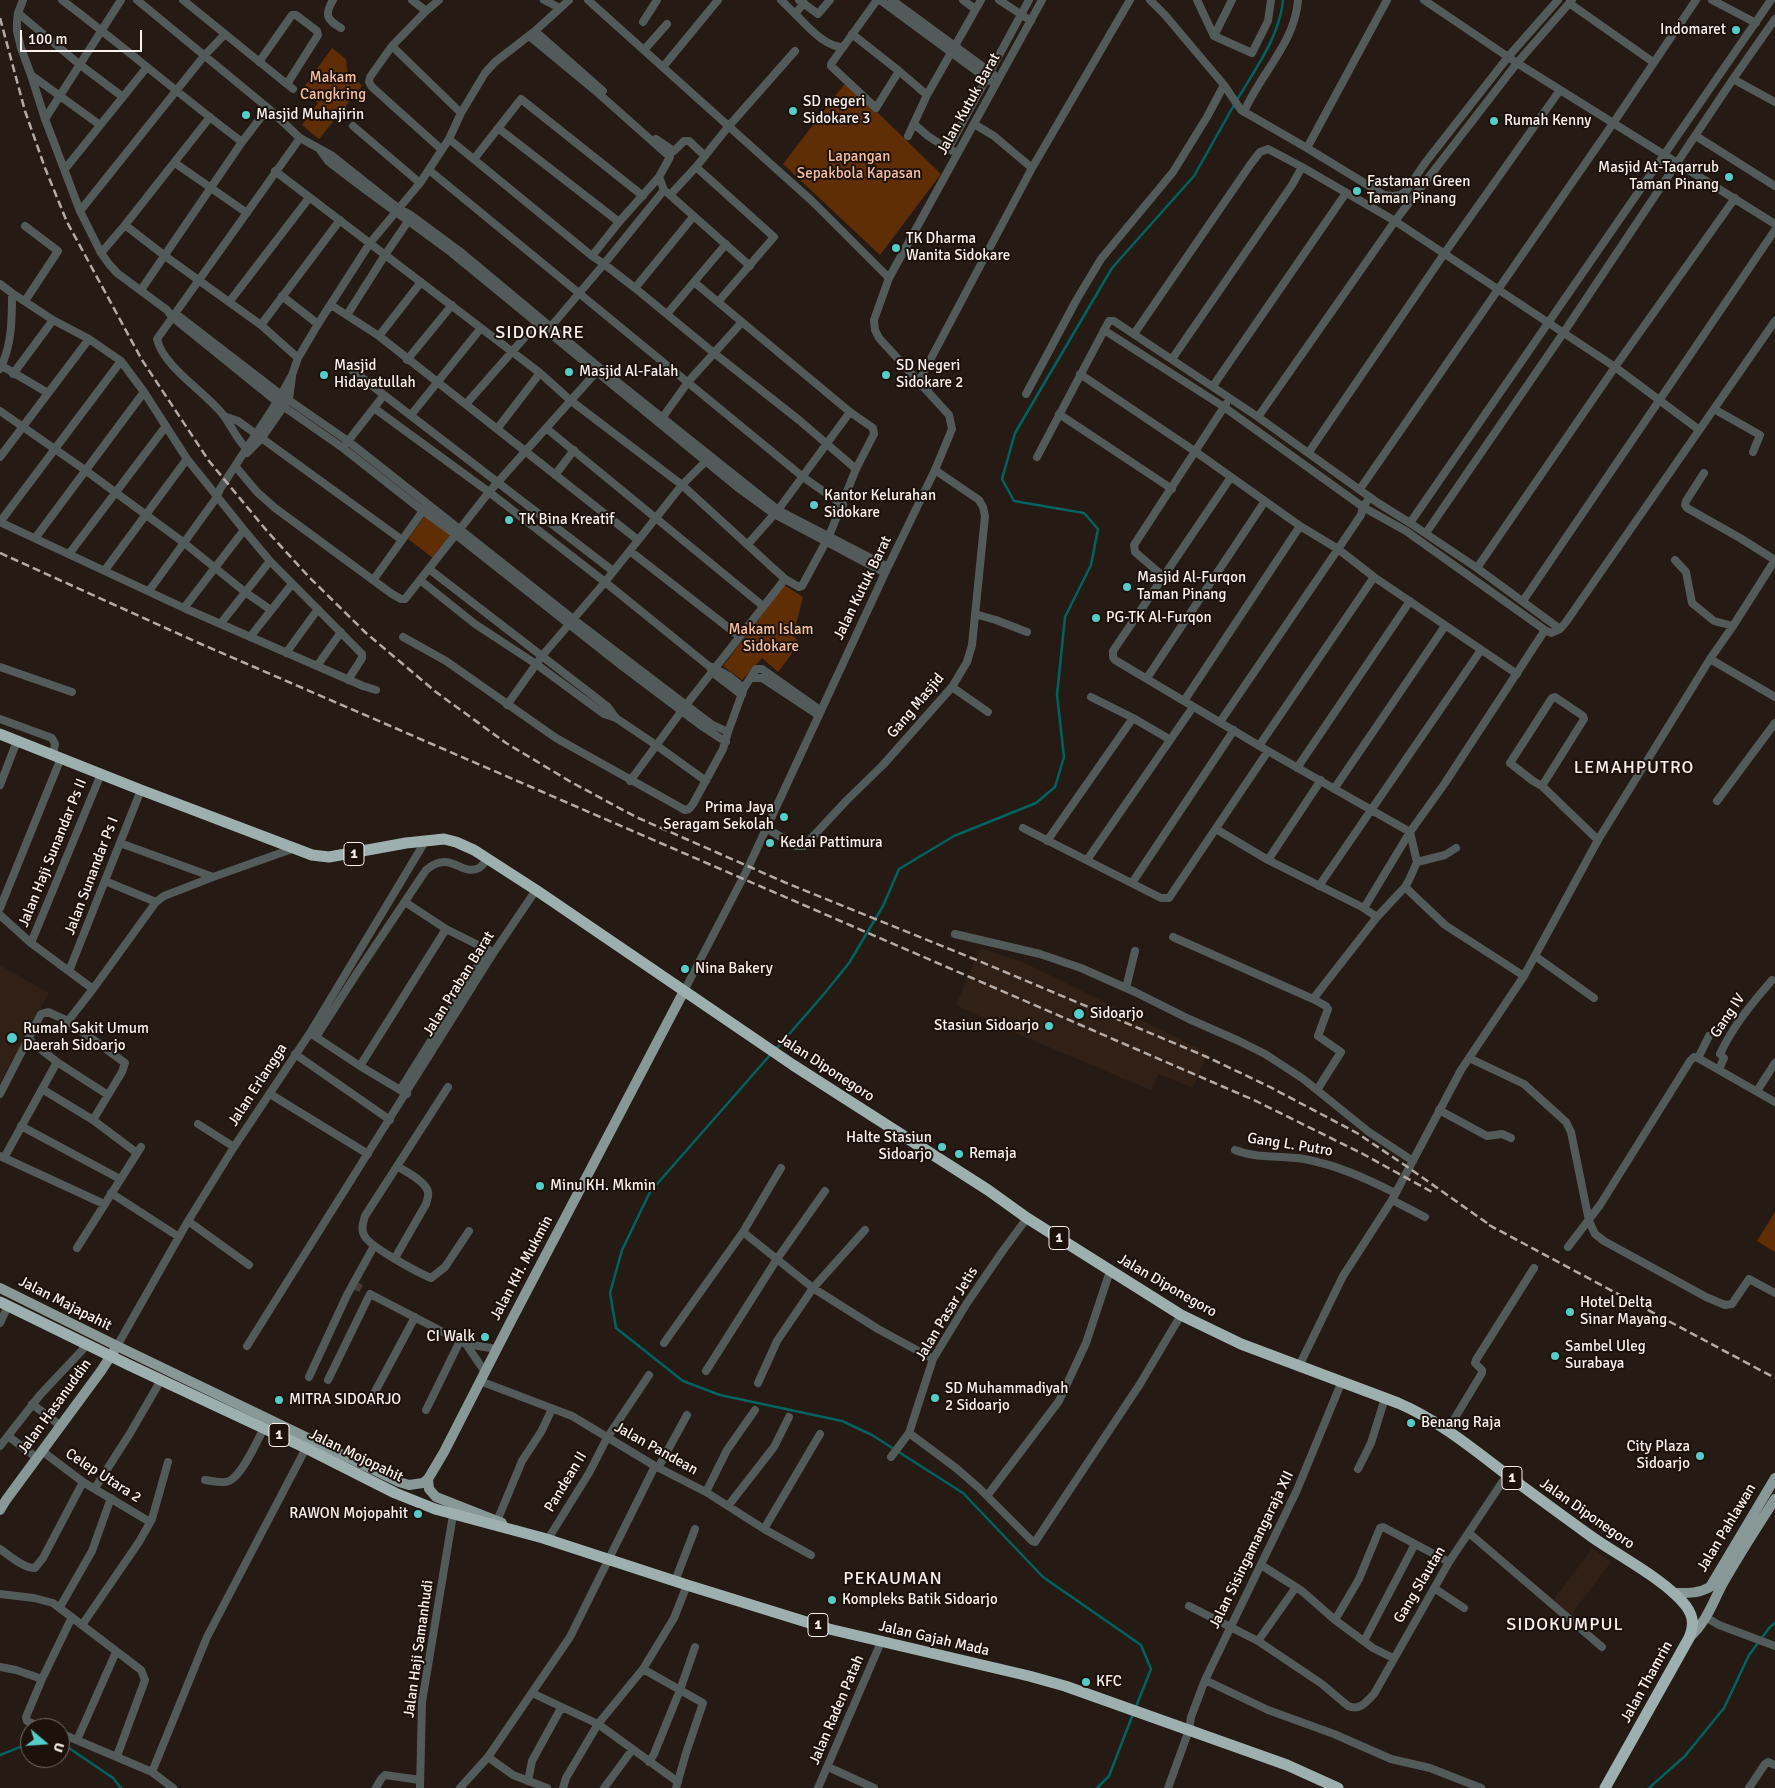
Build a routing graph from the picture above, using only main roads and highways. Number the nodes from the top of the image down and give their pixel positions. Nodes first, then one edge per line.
1 (0, 734) edge
2 (684, 991) junction
3 (0, 1288) edge
4 (4, 1304) edge
5 (114, 1351) junction
6 (1775, 1478) edge
7 (428, 1480) junction
8 (1775, 1498) edge
9 (0, 1510) edge
10 (453, 1515) joint
11 (519, 1531) junction
12 (1714, 1581) junction
13 (1673, 1593) junction
14 (1706, 1618) junction
15 (1689, 1638) junction
16 (1338, 1788) edge
17 (1605, 1788) edge

1 - 2 highway, 1
2 - 7 main road, Jalan KH. Mukmin
2 - 13 highway, Jalan Diponegoro / 1
3 - 5 main road, Jalan Majapahit
4 - 5 highway, Jalan Majapahit / 1
5 - 7 main road, Jalan Mojopahit
5 - 9 main road, Jalan Hasanuddin
5 - 10 highway, Jalan Mojopahit / 1
6 - 12 main road, Jalan Pahlawan
7 - 11 main road, Jalan Gajah Mada
8 - 14 main road, Jalan Pahlawan
10 - 11 highway, Jalan Gajah Mada / 1
11 - 16 highway, Jalan Gajah Mada / 1
12 - 13 main road, Jalan Pahlawan
12 - 14 main road
13 - 15 highway, Jalan Thamrin / 1
14 - 15 main road, Jalan Pahlawan
15 - 17 highway, Jalan Thamrin / 1

